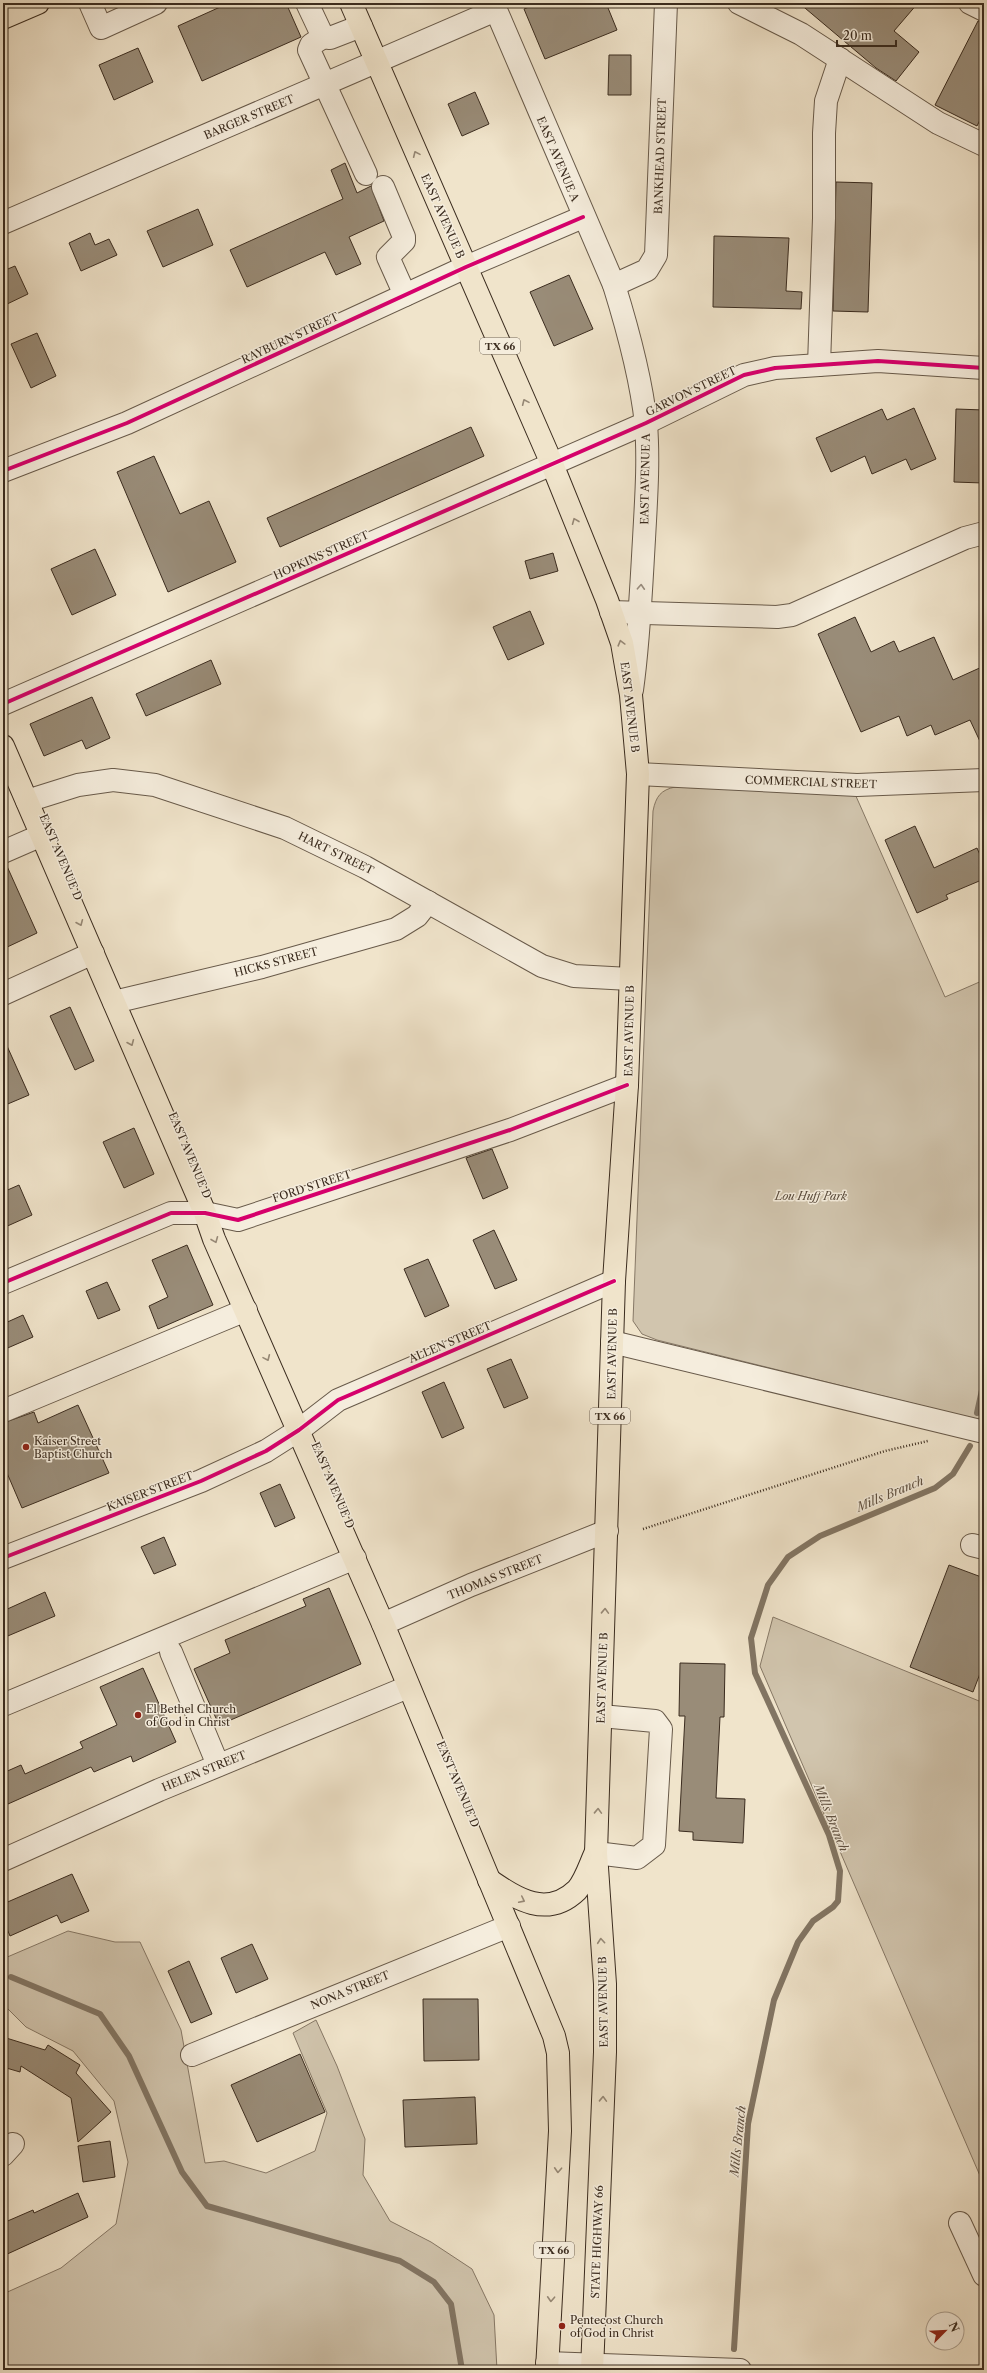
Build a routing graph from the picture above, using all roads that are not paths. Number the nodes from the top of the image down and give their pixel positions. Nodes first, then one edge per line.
1 (37, 3) edge
2 (90, 3) edge
3 (156, 3) edge
4 (307, 3) edge
5 (351, 3) edge
6 (666, 3) edge
7 (739, 3) edge
8 (970, 3) edge
9 (494, 6) edge
10 (984, 10) edge
11 (3, 18) edge
12 (361, 26) junction
13 (323, 37) junction
14 (840, 59) junction
15 (376, 62) junction
16 (324, 84) junction
17 (984, 145) edge
18 (366, 174) dead end
19 (383, 187) dead end
20 (583, 217) junction
21 (3, 223) edge
22 (466, 267) junction
23 (614, 285) junction
24 (405, 295) junction
25 (819, 365) junction
26 (984, 368) edge
27 (646, 423) junction
28 (552, 464) junction
29 (3, 471) edge
30 (984, 533) edge
31 (611, 612) junction
32 (640, 613) junction
33 (631, 695) junction
34 (3, 704) edge
35 (3, 746) edge
36 (638, 774) junction
37 (984, 780) edge
38 (27, 801) junction
39 (42, 835) junction
40 (3, 852) edge
41 (428, 902) junction
42 (93, 953) junction
43 (630, 979) junction
44 (3, 994) edge
45 (114, 1002) junction
46 (627, 1085) junction
47 (205, 1213) junction
48 (614, 1281) junction
49 (3, 1283) edge
50 (246, 1310) junction
51 (612, 1342) junction
52 (3, 1411) edge
53 (299, 1430) junction
54 (984, 1432) edge
55 (607, 1531) junction
56 (3, 1558) edge
57 (355, 1558) junction
58 (383, 1624) junction
59 (171, 1652) dead end
60 (408, 1687) junction
61 (3, 1705) edge
62 (601, 1716) junction
63 (218, 1765) junction
64 (596, 1853) junction
65 (3, 1860) edge
66 (489, 1880) junction
67 (509, 1926) junction
68 (192, 2055) dead end
69 (602, 2138) joint
70 (960, 2223) dead end
71 (984, 2275) edge
72 (547, 2366) edge
73 (592, 2367) edge
74 (740, 2370) edge

1 - 11 main road
2 - 3 street
4 - 13 street
5 - 12 main road, EAST AVENUE B / TX 66
6 - 23 street, BANKHEAD STREET
7 - 14 street
8 - 10 street
9 - 15 street, BARGER STREET
9 - 20 street, EAST AVENUE A
12 - 13 street
12 - 15 main road, EAST AVENUE B / TX 66
13 - 16 street
14 - 17 street
14 - 25 street
15 - 16 street, BARGER STREET
22 -> 15 main road, EAST AVENUE B / TX 66
16 - 18 street
16 - 21 street, BARGER STREET
19 - 24 street
20 - 22 street, RAYBURN STREET
20 - 23 street, EAST AVENUE A
22 - 24 street, RAYBURN STREET
28 -> 22 main road, EAST AVENUE B / TX 66
23 - 27 street, EAST AVENUE A
24 - 29 street, RAYBURN STREET
25 - 26 street, GARVON STREET
25 - 27 street, GARVON STREET
27 - 28 street, HOPKINS STREET
32 -> 27 street, EAST AVENUE A
31 -> 28 main road, EAST AVENUE B / TX 66
28 - 34 street, HOPKINS STREET
30 - 32 street
31 - 32 street
33 -> 31 main road, EAST AVENUE B / TX 66
32 - 33 street, EAST AVENUE A
33 - 36 main road, EAST AVENUE B / TX 66
35 - 38 main road, EAST AVENUE D / TX 66
36 - 37 street, COMMERCIAL STREET
36 - 43 main road, EAST AVENUE B / TX 66
38 - 39 main road, EAST AVENUE D / TX 66
38 - 41 street, HART STREET
39 - 40 street
39 -> 42 main road, EAST AVENUE D / TX 66
41 - 43 street, HART STREET
41 - 45 street, HICKS STREET
42 - 44 street
42 - 45 main road, EAST AVENUE D / TX 66
43 - 46 main road, EAST AVENUE B / TX 66
45 -> 47 main road, EAST AVENUE D / TX 66
46 - 47 street, FORD STREET
46 - 48 main road, EAST AVENUE B / TX 66
47 - 49 street, FORD STREET
47 -> 50 main road, EAST AVENUE D / TX 66
48 - 51 main road, EAST AVENUE B / TX 66
48 - 53 street, ALLEN STREET
50 - 52 street
50 -> 53 main road, EAST AVENUE D / TX 66
51 - 54 street
51 - 55 main road, EAST AVENUE B / TX 66
53 - 56 street, KAISER STREET
53 - 57 main road, EAST AVENUE D / TX 66
55 - 58 street, THOMAS STREET
62 -> 55 main road, EAST AVENUE B / TX 66
57 - 58 main road, EAST AVENUE D / TX 66
57 - 61 street
58 - 60 main road, EAST AVENUE D / TX 66
59 - 63 street
60 - 63 street, HELEN STREET
60 - 66 main road, EAST AVENUE D / TX 66
64 -> 62 main road, EAST AVENUE B / TX 66
62 - 64 street
63 - 65 street, HELEN STREET
66 -> 64 main road
69 -> 64 main road, EAST AVENUE B / TX 66
66 - 67 main road, EAST AVENUE D / TX 66
67 - 68 street, NONA STREET
67 -> 72 main road, EAST AVENUE D / TX 66
69 - 73 main road, STATE HIGHWAY 66 / TX 66
70 - 71 street
72 - 73 street
73 - 74 street

